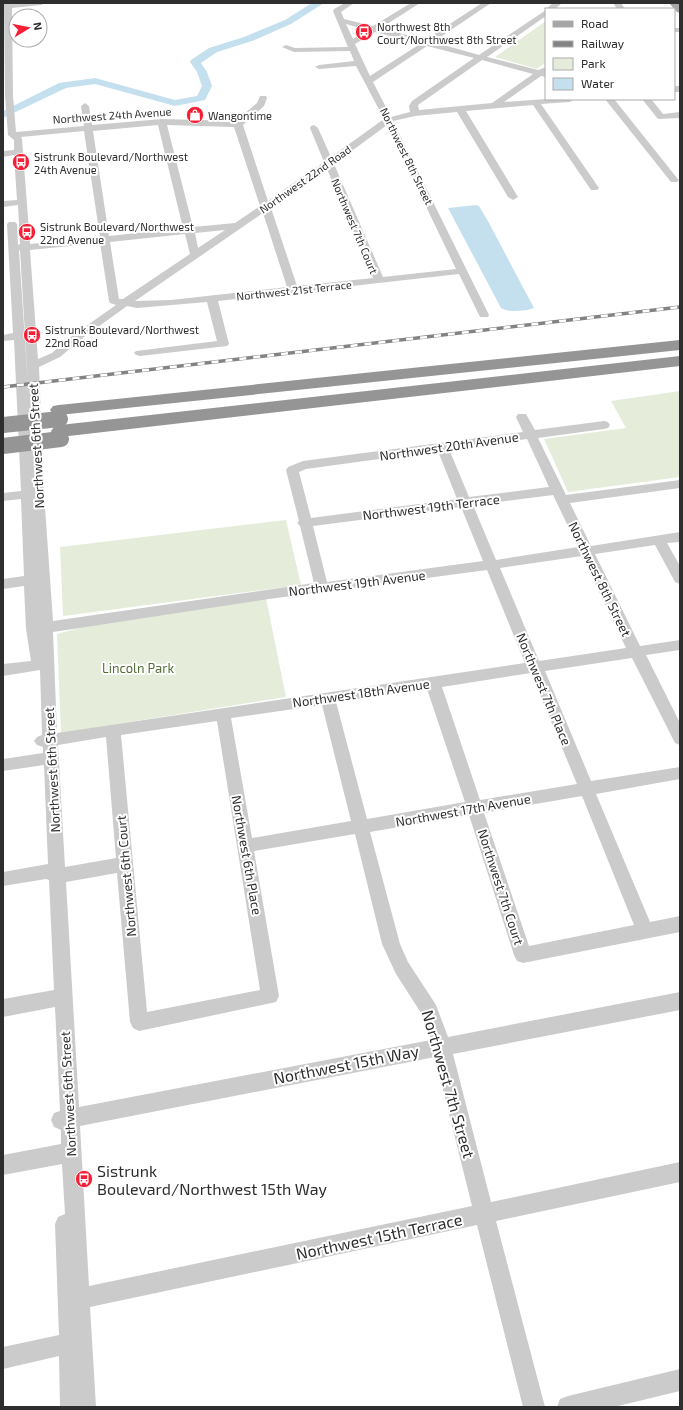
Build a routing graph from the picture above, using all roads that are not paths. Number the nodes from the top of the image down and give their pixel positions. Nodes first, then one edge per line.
1 (41, 3) edge
2 (350, 3) edge
3 (416, 3) edge
4 (487, 3) edge
5 (674, 3) edge
6 (5, 5) edge
7 (680, 10) edge
8 (545, 13) edge
9 (340, 20) junction
10 (676, 25) edge
11 (376, 29) junction
12 (680, 30) edge
13 (428, 43) junction
14 (351, 46) junction
15 (286, 47) dead end
16 (482, 58) junction
17 (359, 63) junction
18 (319, 67) dead end
19 (544, 72) edge
20 (368, 81) junction
21 (263, 98) dead end
22 (558, 100) edge
23 (610, 100) edge
24 (647, 100) edge
25 (535, 102) junction
26 (85, 106) dead end
27 (494, 106) junction
28 (460, 109) junction
29 (415, 113) junction
30 (680, 115) edge
31 (388, 120) junction
32 (162, 122) junction
33 (238, 124) junction
34 (314, 128) dead end
35 (88, 129) junction
36 (12, 136) junction
37 (10, 153) edge
38 (328, 164) junction
39 (9, 166) dead end
40 (674, 180) dead end
41 (594, 188) dead end
42 (513, 197) dead end
43 (12, 201) edge
44 (265, 207) junction
45 (234, 228) junction
46 (188, 232) junction
47 (105, 240) junction
48 (19, 248) junction
49 (195, 255) junction
50 (14, 265) edge
51 (462, 271) junction
52 (378, 280) junction
53 (293, 290) junction
54 (212, 299) junction
55 (125, 303) junction
56 (484, 315) dead end
57 (680, 335) edge
58 (18, 336) junction
59 (3, 338) edge
60 (680, 346) edge
61 (140, 353) dead end
62 (680, 353) edge
63 (32, 360) junction
64 (680, 361) edge
65 (505, 363) junction
66 (680, 371) edge
67 (3, 416) edge
68 (522, 417) dead end
69 (3, 425) edge
70 (60, 425) junction
71 (604, 425) dead end
72 (530, 435) junction
73 (3, 437) edge
74 (3, 446) edge
75 (442, 447) junction
76 (680, 484) edge
77 (33, 494) junction
78 (559, 495) junction
79 (3, 497) edge
80 (465, 502) junction
81 (304, 523) junction
82 (680, 537) edge
83 (659, 540) junction
84 (585, 550) junction
85 (490, 564) junction
86 (680, 579) edge
87 (30, 580) junction
88 (3, 584) edge
89 (322, 588) junction
90 (39, 628) junction
91 (680, 644) edge
92 (635, 651) junction
93 (38, 665) junction
94 (534, 667) junction
95 (3, 670) edge
96 (433, 683) junction
97 (328, 699) junction
98 (223, 714) junction
99 (113, 730) junction
100 (680, 739) edge
101 (46, 741) junction
102 (47, 759) junction
103 (3, 765) edge
104 (680, 773) edge
105 (586, 789) junction
106 (475, 808) junction
107 (361, 827) junction
108 (245, 846) junction
109 (125, 864) junction
110 (53, 874) junction
111 (3, 879) edge
112 (680, 924) edge
113 (645, 930) junction
114 (59, 998) junction
115 (680, 1001) edge
116 (3, 1008) edge
117 (138, 1022) joint
118 (440, 1046) junction
119 (65, 1119) junction
120 (66, 1152) junction
121 (3, 1165) edge
122 (680, 1172) edge
123 (484, 1214) junction
124 (73, 1300) junction
125 (75, 1342) junction
126 (3, 1358) edge
127 (680, 1380) edge
128 (71, 1407) edge
129 (85, 1407) edge
130 (534, 1407) edge
131 (568, 1407) edge

1 - 6 street
2 - 9 street
3 - 11 street
4 - 13 street
5 - 7 main road
6 - 36 street, Northwest 6th Street
8 - 16 street
9 - 11 street
9 - 14 street, Northwest 8th Street
10 - 12 street
11 - 13 street
11 - 14 street
13 - 16 street
13 - 20 street
14 - 15 street
14 - 17 street, Northwest 8th Street
16 - 19 street
16 - 29 street
17 - 18 street
17 - 20 street, Northwest 8th Street
19 - 27 street
20 - 31 street, Northwest 8th Street
21 - 33 street
22 - 25 street
23 - 40 street
24 - 30 street
25 - 27 street
25 - 41 street
26 - 35 street
27 - 28 street
28 - 29 street
28 - 42 street
29 - 31 street, Northwest 22nd Road
31 - 38 street, Northwest 22nd Road
31 - 51 street, Northwest 8th Street
32 - 33 street, Northwest 24th Avenue
32 - 35 street, Northwest 24th Avenue
32 - 46 street
33 - 44 street
34 - 38 street, Northwest 7th Court
35 - 36 street, Northwest 24th Avenue
35 - 47 street
36 - 37 street, Northwest 6th Street
37 - 39 street, Northwest 6th Street
37 - 43 street, Northwest 6th Street
38 - 44 street, Northwest 22nd Road
38 - 52 street, Northwest 7th Court
43 - 48 street, Northwest 6th Street
44 - 45 street, Northwest 22nd Road
44 - 53 street
45 - 46 street
45 - 49 street, Northwest 22nd Road
46 - 47 street
46 - 49 street
47 - 48 street
47 - 55 street
48 - 50 street, Northwest 6th Street
49 - 55 street, Northwest 22nd Road
50 - 58 street, Northwest 6th Street
50 - 63 street, Northwest 6th Street
51 - 52 street, Northwest 21st Terrace
51 - 56 street, Northwest 8th Street
52 - 53 street, Northwest 21st Terrace
53 - 54 street, Northwest 21st Terrace
54 - 55 street, Northwest 21st Terrace
54 - 61 street
55 - 63 street, Northwest 22nd Road
57 - 65 highway
58 - 59 street
58 - 77 street, Northwest 6th Street
60 - 65 highway
62 - 70 highway
63 - 77 street, Northwest 6th Street
64 - 70 highway
65 - 70 highway
66 - 70 highway
67 - 70 highway
68 - 72 street, Northwest 8th Street
69 - 70 highway, bridge
70 - 73 highway
70 - 74 highway, bridge
71 - 72 street, Northwest 20th Avenue
72 - 75 street, Northwest 20th Avenue
72 - 78 street, Northwest 8th Street
75 - 80 street, Northwest 7th Place
75 - 81 street, Northwest 20th Avenue
76 - 78 street, Northwest 19th Terrace
77 - 79 street
77 - 87 street, Northwest 6th Street
77 - 90 street, Northwest 6th Street
78 - 80 street, Northwest 19th Terrace
78 - 84 street, Northwest 8th Street
80 - 81 street, Northwest 19th Terrace
80 - 85 street, Northwest 7th Place
81 - 89 street
82 - 83 street, Northwest 19th Avenue
83 - 84 street, Northwest 19th Avenue
83 - 86 street
84 - 85 street, Northwest 19th Avenue
84 - 92 street, Northwest 8th Street
85 - 89 street, Northwest 19th Avenue
85 - 94 street, Northwest 7th Place
87 - 88 street
87 - 90 street, Northwest 6th Street
89 - 90 street, Northwest 19th Avenue
90 - 93 street, Northwest 6th Street
90 - 101 street, Northwest 6th Street
91 - 92 street, Northwest 18th Avenue
92 - 94 street, Northwest 18th Avenue
92 - 100 street, Northwest 8th Street
93 - 95 street
93 - 101 street, Northwest 6th Street
94 - 96 street, Northwest 18th Avenue
94 - 105 street, Northwest 7th Place
96 - 97 street, Northwest 18th Avenue
96 - 106 street, Northwest 7th Court
97 - 98 street, Northwest 18th Avenue
97 - 107 street, Northwest 7th Street
98 - 99 street, Northwest 18th Avenue
98 - 108 street, Northwest 6th Place
99 - 101 street, Northwest 18th Avenue
99 - 109 street, Northwest 6th Court
101 - 102 street, Northwest 6th Street
102 - 103 street
102 - 110 street, Northwest 6th Street
104 - 105 street, Northwest 17th Avenue
105 - 106 street, Northwest 17th Avenue
105 - 113 street, Northwest 7th Place
106 - 107 street, Northwest 17th Avenue
106 - 113 street, Northwest 7th Court
107 - 108 street, Northwest 17th Avenue
107 - 118 street, Northwest 7th Street
108 - 117 street, Northwest 6th Place
109 - 110 street
109 - 117 street, Northwest 6th Court
110 - 111 street
110 - 114 street, Northwest 6th Street
112 - 113 street
114 - 116 street
114 - 119 street, Northwest 6th Street
115 - 118 street, Northwest 15th Way
118 - 119 street, Northwest 15th Way
118 - 123 street, Northwest 7th Street
119 - 120 street, Northwest 6th Street
120 - 121 street
120 - 124 street, Northwest 6th Street
122 - 123 street, Northwest 15th Terrace
123 - 124 street, Northwest 15th Terrace
123 - 130 street, Northwest 7th Street
124 - 125 street, Northwest 6th Street
125 - 126 street
125 - 128 street, Northwest 6th Street
125 - 129 street, Northwest 6th Street
127 - 131 street

